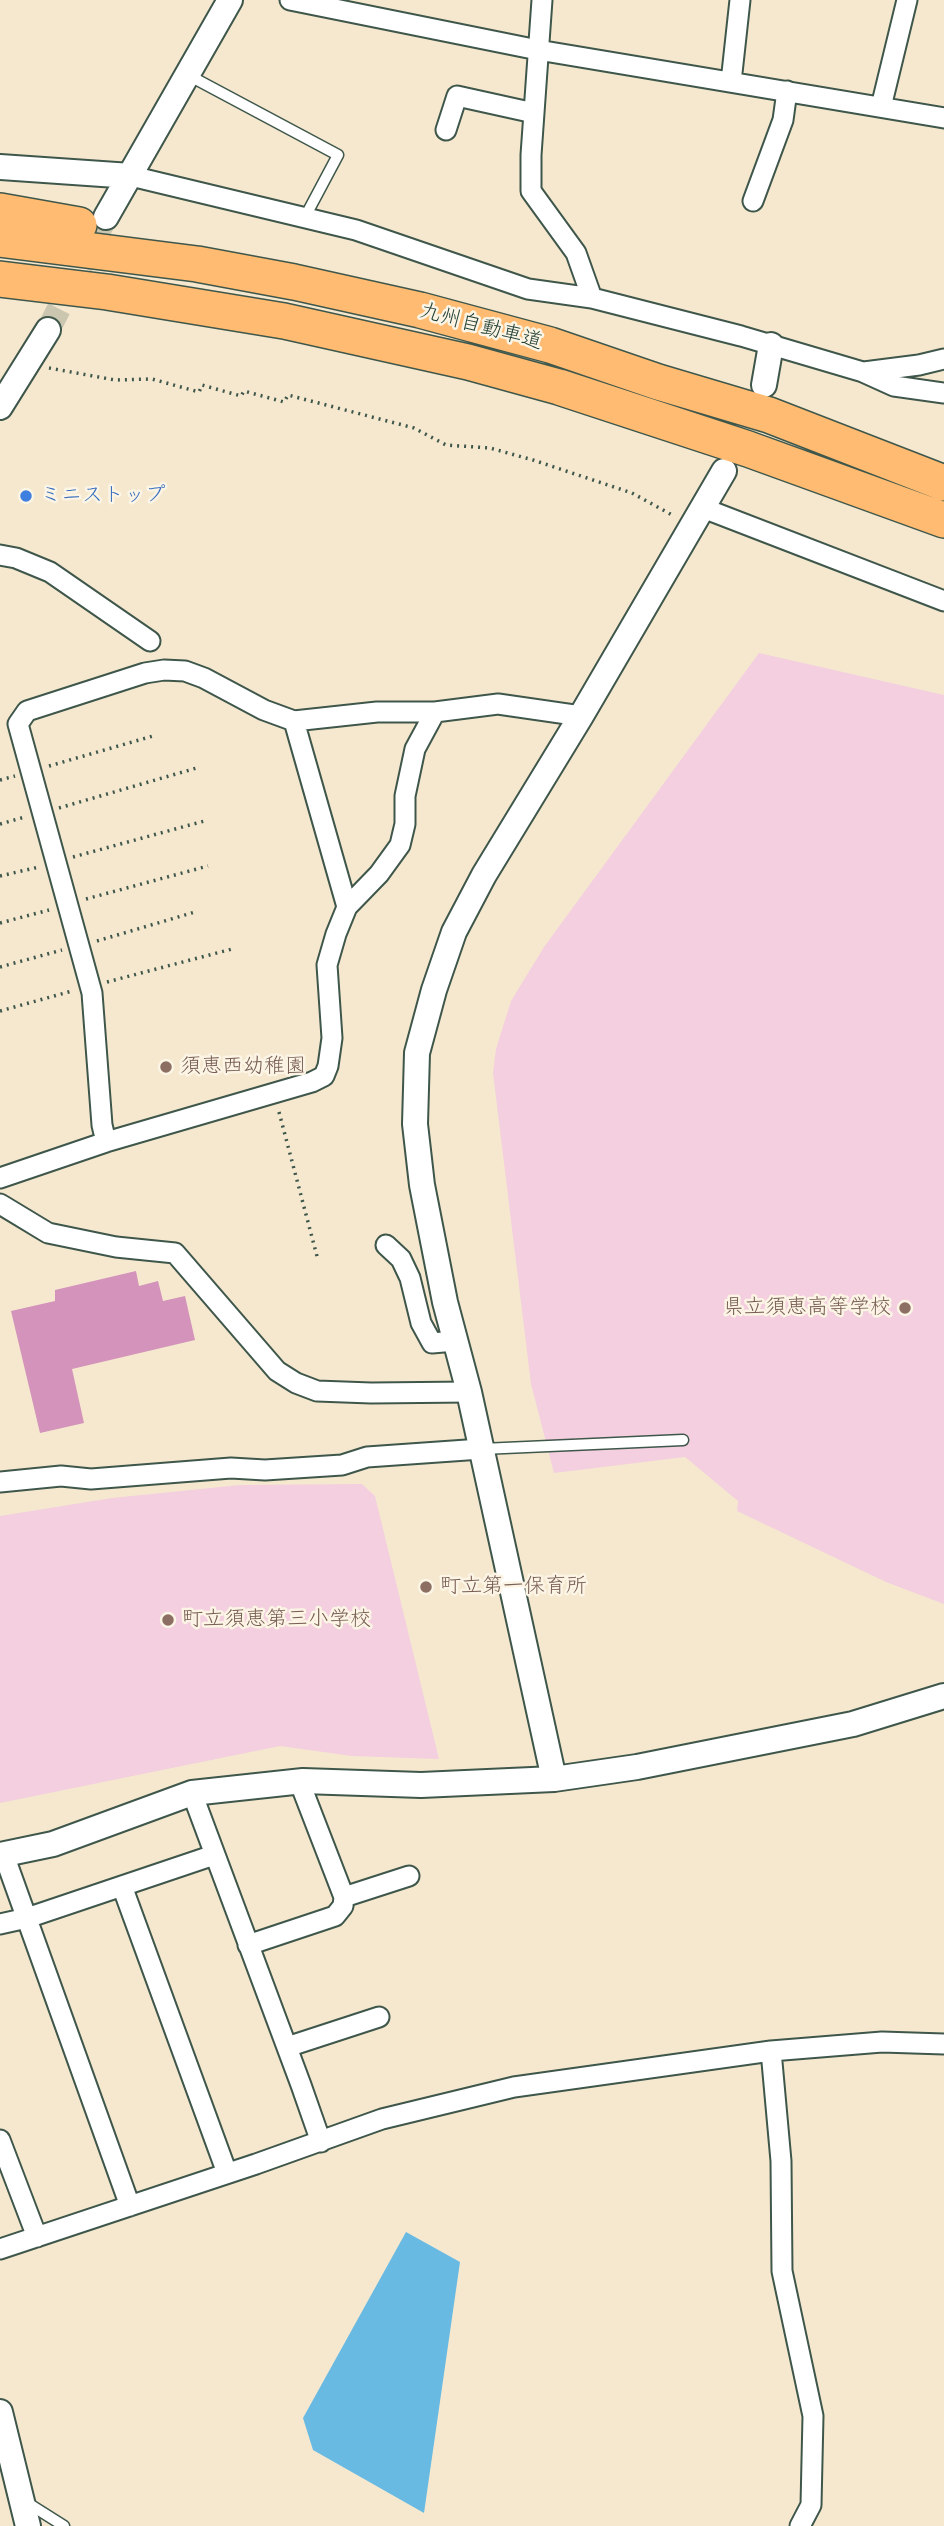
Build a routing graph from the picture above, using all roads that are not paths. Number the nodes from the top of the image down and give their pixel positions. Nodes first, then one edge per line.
1 (230, 0) edge
2 (290, 0) edge
3 (542, 0) edge
4 (740, 0) edge
5 (907, 0) edge
6 (538, 50) junction
7 (187, 75) junction
8 (731, 82) junction
9 (787, 91) junction
10 (881, 107) junction
11 (534, 113) junction
12 (944, 118) edge
13 (446, 130) dead end
14 (0, 167) edge
15 (131, 176) junction
16 (753, 201) dead end
17 (0, 211) edge
18 (106, 216) tunnel mouth
19 (305, 217) junction
20 (0, 239) edge
21 (0, 279) edge
22 (592, 298) junction
23 (0, 304) edge
24 (420, 310) junction
25 (48, 330) tunnel mouth
26 (771, 345) junction
27 (944, 359) edge
28 (468, 362) junction
29 (863, 372) junction
30 (15, 373) edge
31 (764, 384) dead end
32 (944, 393) edge
33 (0, 407) edge
34 (724, 471) dead end
35 (944, 483) edge
36 (698, 517) junction
37 (944, 520) edge
38 (0, 555) edge
39 (944, 601) edge
40 (150, 641) dead end
41 (435, 712) junction
42 (581, 716) junction
43 (294, 722) junction
44 (347, 907) junction
45 (106, 1142) junction
46 (0, 1178) edge
47 (0, 1204) edge
48 (386, 1245) dead end
49 (455, 1341) junction
50 (469, 1392) junction
51 (683, 1440) dead end
52 (481, 1449) junction
53 (0, 1482) edge
54 (944, 1696) edge
55 (554, 1779) junction
56 (303, 1781) junction
57 (192, 1793) junction
58 (2, 1855) edge
59 (214, 1855) junction
60 (409, 1876) dead end
61 (122, 1886) junction
62 (344, 1897) junction
63 (27, 1918) junction
64 (0, 1924) edge
65 (248, 1945) junction
66 (379, 2017) dead end
67 (944, 2044) edge
68 (287, 2047) junction
69 (771, 2051) junction
70 (0, 2140) edge
71 (321, 2142) junction
72 (227, 2173) junction
73 (130, 2206) junction
74 (37, 2237) junction
75 (5, 2248) edge
76 (0, 2412) edge
77 (4, 2439) edge
78 (21, 2498) junction
79 (28, 2526) edge
80 (64, 2526) edge
81 (800, 2526) edge

1 - 7 street
2 - 6 street
3 - 6 street
4 - 8 street
5 - 10 street
6 - 8 street
6 - 11 street
7 - 15 street
7 - 19 lane
8 - 9 street
9 - 10 street
9 - 16 street
10 - 12 street
11 - 13 street
11 - 22 street
14 - 15 street
15 - 18 street
15 - 19 street
17 - 24 highway
19 - 22 street
20 - 24 highway, 九州自動車道
21 - 28 highway, 九州自動車道
22 - 26 street
23 - 28 highway
24 - 35 highway, 九州自動車道
25 - 30 street
26 - 29 street
26 - 31 street
27 - 29 street
28 - 37 highway, 九州自動車道
29 - 32 street
30 - 33 street
34 - 36 street
36 - 39 street
36 - 42 street
38 - 40 street
41 - 42 street
41 - 43 street
41 - 44 street
42 - 49 street
43 - 44 street
43 - 45 street
44 - 45 street
45 - 46 street
47 - 50 street
48 - 49 street
49 - 50 street
50 - 52 street
51 - 52 lane
52 - 53 street
52 - 55 street
54 - 55 street
55 - 56 street
56 - 57 street
56 - 62 street
57 - 58 street
57 - 59 street
58 - 63 street
59 - 61 street
59 - 65 street
60 - 62 street
61 - 63 street
61 - 72 street
62 - 65 street
63 - 64 street
63 - 73 street
65 - 68 street
66 - 68 street
67 - 69 street
68 - 71 street
69 - 71 street
69 - 81 street
70 - 74 street
71 - 72 street
72 - 73 street
73 - 74 street
74 - 75 street
76 - 77 street
77 - 78 street
78 - 79 street
78 - 80 lane

